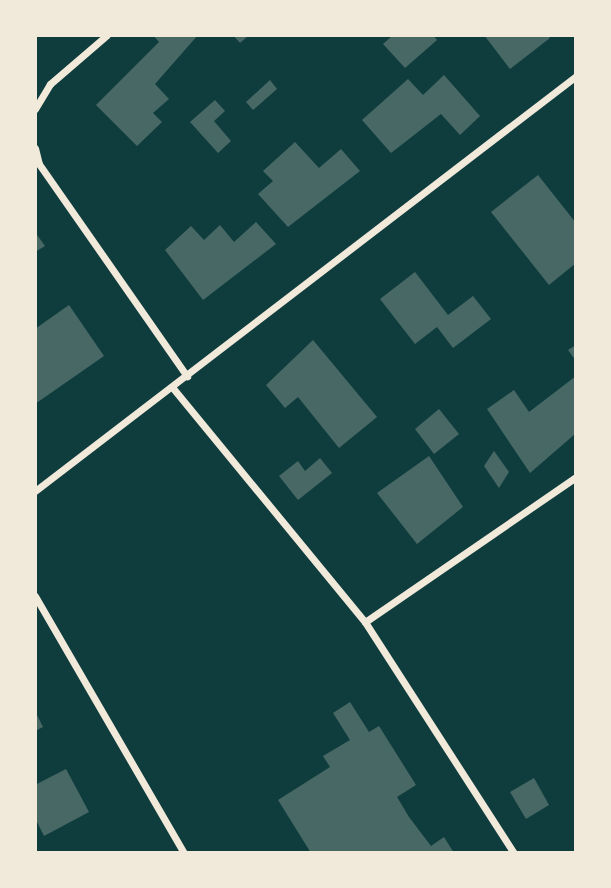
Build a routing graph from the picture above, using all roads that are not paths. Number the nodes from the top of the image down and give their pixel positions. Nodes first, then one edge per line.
1 (107, 35) edge
2 (576, 76) edge
3 (35, 109) edge
4 (35, 148) edge
5 (187, 376) junction
6 (172, 387) junction
7 (576, 477) edge
8 (35, 491) edge
9 (35, 596) edge
10 (365, 622) junction
11 (184, 853) edge
12 (514, 853) edge

1 - 3 street
2 - 5 street
4 - 5 street
5 - 6 street
6 - 8 street
6 - 10 street
7 - 10 street
9 - 11 street
10 - 12 street

